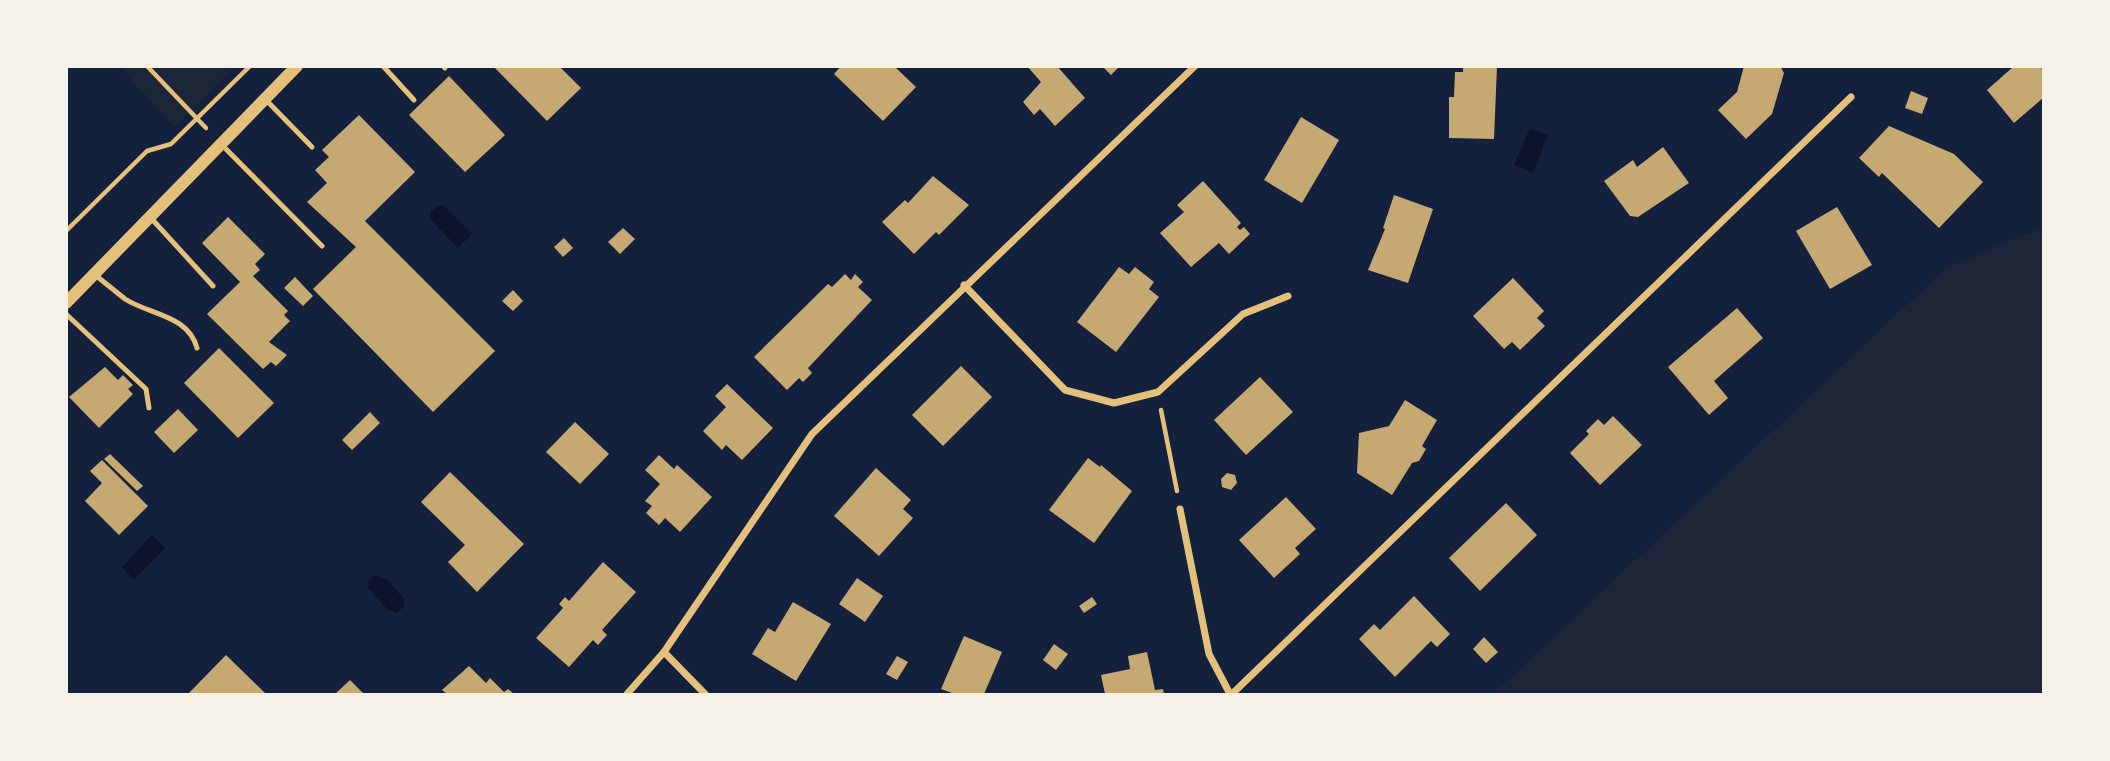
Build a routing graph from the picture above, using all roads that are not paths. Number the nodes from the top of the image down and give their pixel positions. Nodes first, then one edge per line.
1 (297, 66) edge
2 (383, 66) edge
3 (1195, 66) edge
4 (1851, 97) dead end
5 (265, 99) junction
6 (414, 100) dead end
7 (221, 144) junction
8 (312, 148) dead end
9 (150, 217) junction
10 (322, 246) dead end
11 (94, 274) junction
12 (964, 285) junction
13 (213, 286) dead end
14 (1288, 296) dead end
15 (66, 303) edge
16 (66, 314) edge
17 (197, 348) dead end
18 (149, 408) dead end
19 (1180, 509) road end
20 (664, 652) junction
21 (627, 695) edge
22 (705, 695) edge
23 (1231, 695) edge

1 - 5 street
2 - 6 lane
3 - 12 street
4 - 23 street
5 - 7 street
5 - 8 lane
7 - 9 street
7 - 10 lane
9 - 11 street
9 - 13 lane
11 - 15 street
11 - 17 lane
12 - 14 street
12 - 20 street
16 - 18 lane
19 - 23 street
20 - 21 street
20 - 22 street

